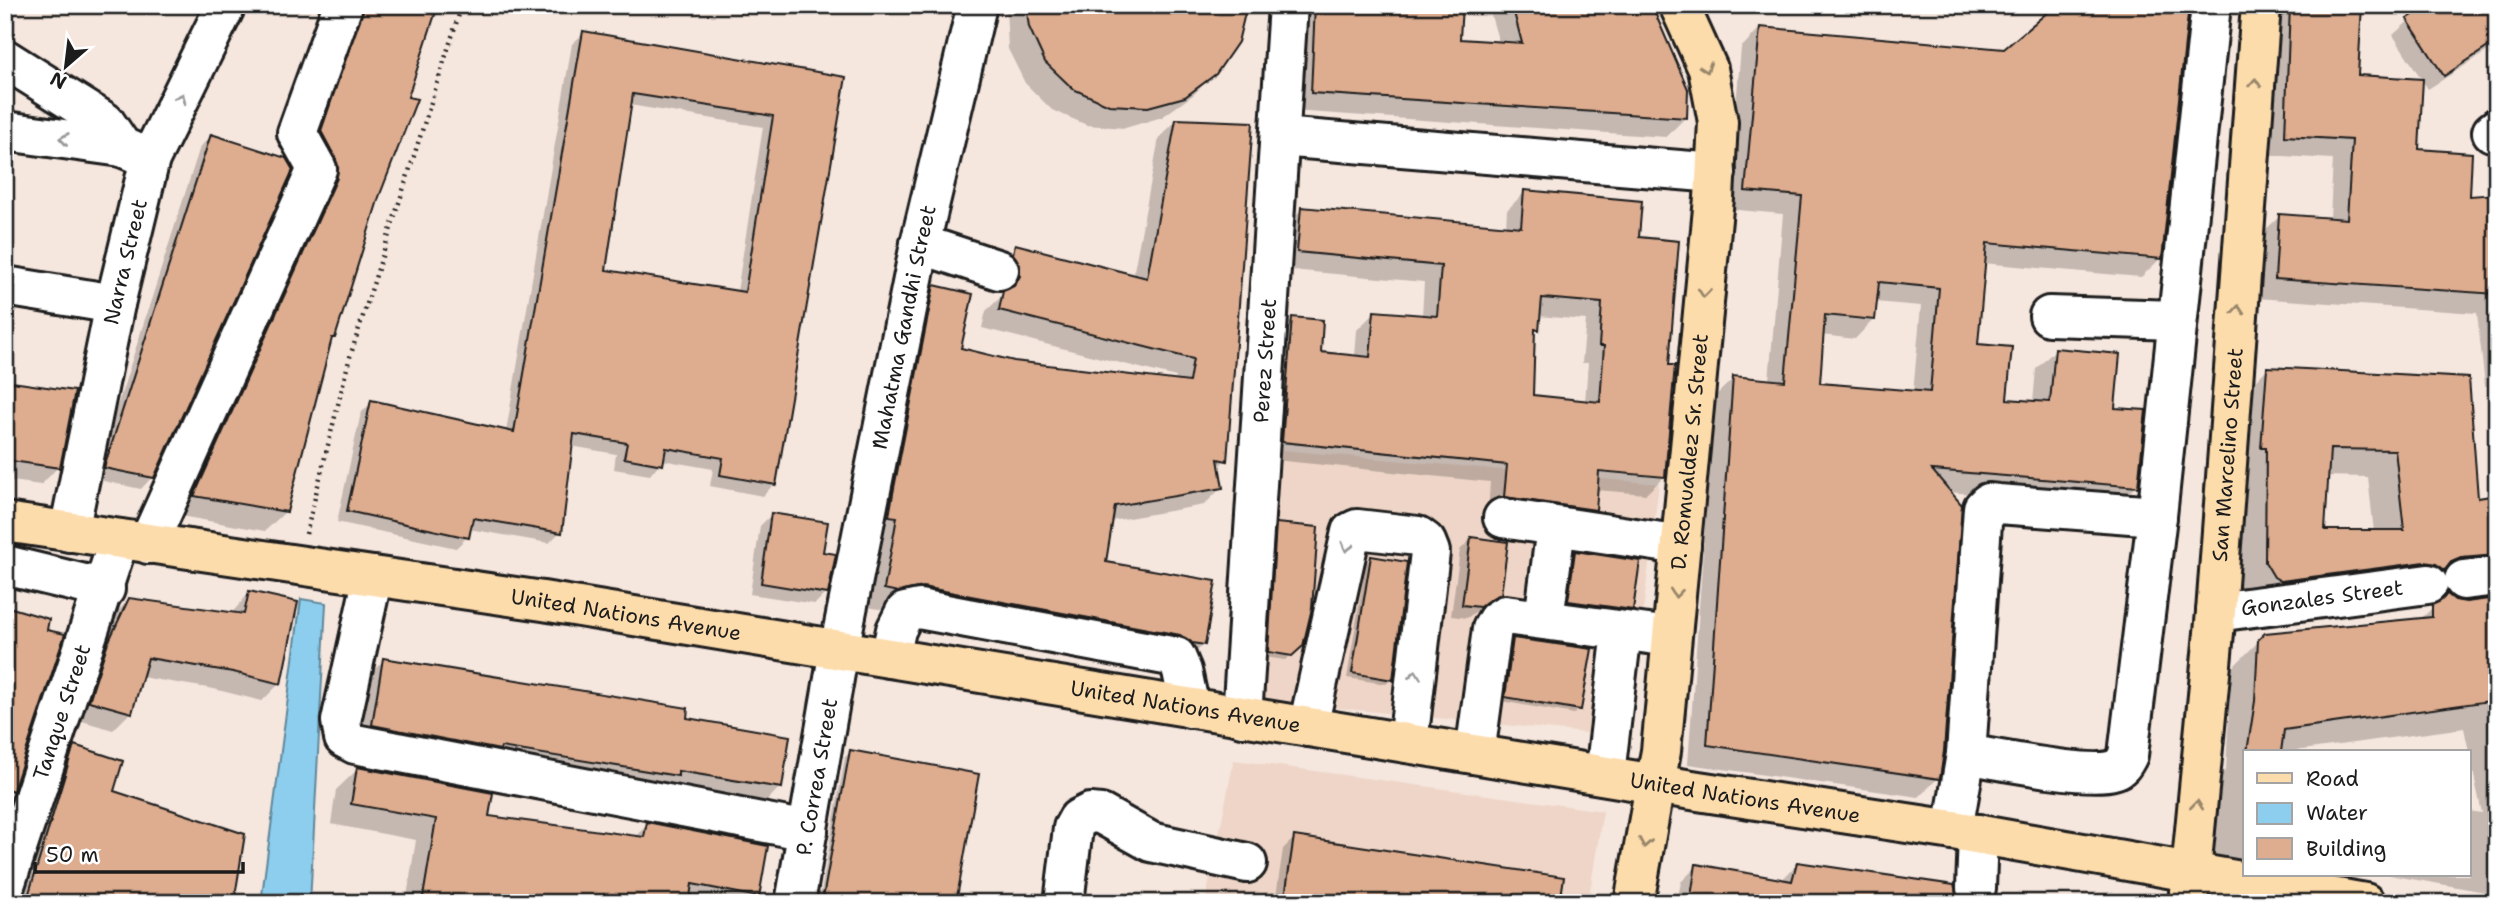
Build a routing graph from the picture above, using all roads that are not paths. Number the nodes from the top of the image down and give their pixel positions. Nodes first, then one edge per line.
1 (226, 5) edge
2 (343, 5) edge
3 (977, 5) edge
4 (1288, 5) edge
5 (1679, 5) edge
6 (2211, 5) edge
7 (2261, 5) edge
8 (5, 59) edge
9 (5, 131) edge
10 (1280, 137) junction
11 (136, 153) junction
12 (1716, 173) junction
13 (920, 244) junction
14 (999, 270) dead end
15 (5, 286) edge
16 (115, 304) junction
17 (2049, 316) dead end
18 (2177, 320) junction
19 (2157, 516) junction
20 (1503, 518) dead end
21 (5, 522) edge
22 (1556, 527) junction
23 (69, 532) junction
24 (133, 542) junction
25 (1681, 545) junction
26 (5, 565) edge
27 (329, 570) junction
28 (2463, 580) edge
29 (105, 589) junction
30 (2216, 612) junction
31 (1544, 620) junction
32 (1622, 631) junction
33 (1671, 637) junction
34 (839, 650) junction
35 (890, 658) junction
36 (1190, 708) junction
37 (1242, 717) junction
38 (1308, 727) junction
39 (1408, 743) junction
40 (1475, 754) junction
41 (1966, 754) junction
42 (1605, 774) junction
43 (1656, 783) junction
44 (808, 831) junction
45 (1965, 832) junction
46 (1247, 863) dead end
47 (5, 885) edge
48 (1976, 888) dead end
49 (2189, 888) edge
50 (795, 903) edge
51 (1064, 903) edge
52 (1634, 903) edge
53 (2365, 903) edge

11 -> 1 street, Narra Street
2 - 24 street, Tanque Street
3 - 13 street, Mahatma Gandhi Street
4 - 10 street, Perez Street
5 -> 12 main road, D. Romualdez Sr. Street
6 - 18 street
30 -> 7 main road, San Marcelino Street
8 - 11 street
11 -> 9 street
10 - 12 street
10 - 37 street, Perez Street
11 - 16 street, Narra Street
12 -> 25 main road, D. Romualdez Sr. Street
13 - 14 street
13 - 34 street, Mahatma Gandhi Street
15 - 16 street
16 - 23 street, Narra Street
17 - 18 street
18 - 19 street
19 - 41 street
19 - 41 street
20 - 22 street
21 - 23 main road, United Nations Avenue
22 - 25 street
22 - 31 street
23 - 24 main road, United Nations Avenue
24 - 27 main road, United Nations Avenue
24 - 29 street, Tanque Street
25 -> 33 main road, D. Romualdez Sr. Street
26 - 29 street
27 - 34 main road, United Nations Avenue
27 - 44 street
28 - 30 street, Gonzales Street
29 - 47 street, Tanque Street
49 -> 30 main road, San Marcelino Street
31 - 32 street
31 - 40 street
32 - 33 street
32 - 42 street
33 - 43 main road, D. Romualdez Sr. Street
34 - 35 main road, United Nations Avenue
34 - 44 street, P. Correa Street
35 - 36 main road, United Nations Avenue
35 - 36 street
36 - 37 main road, United Nations Avenue
37 - 38 main road, United Nations Avenue
38 - 39 main road, United Nations Avenue
39 -> 38 street
39 - 40 main road, United Nations Avenue
40 - 42 main road, United Nations Avenue
41 - 45 street
42 - 43 main road, United Nations Avenue
43 - 45 main road, United Nations Avenue
43 -> 52 main road, D. Romualdez Sr. Street
44 - 50 street, P. Correa Street
45 - 48 street
45 - 49 main road, United Nations Avenue
46 - 51 street
49 - 53 main road, United Nations Avenue

